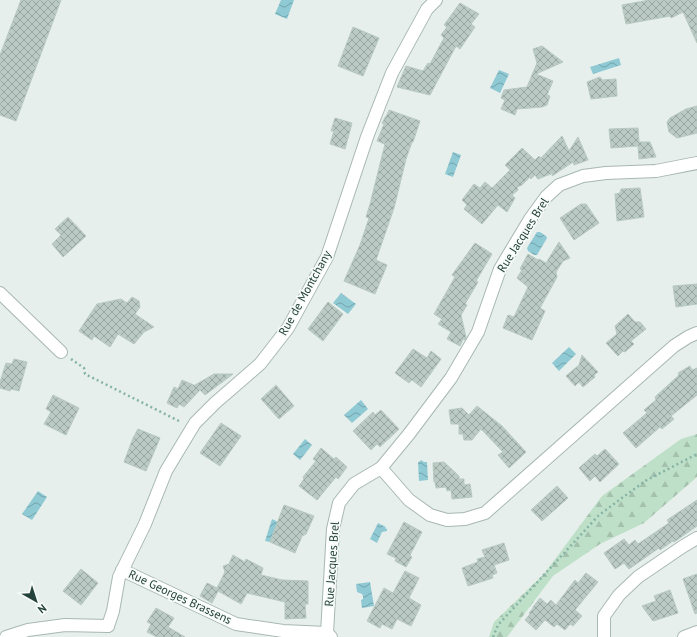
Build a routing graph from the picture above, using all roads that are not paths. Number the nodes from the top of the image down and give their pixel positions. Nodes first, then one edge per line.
1 (436, 0) edge
2 (697, 163) edge
3 (0, 293) edge
4 (697, 333) edge
5 (61, 352) dead end
6 (381, 468) junction
7 (697, 538) edge
8 (122, 570) junction
9 (108, 626) junction
10 (697, 632) edge
11 (329, 635) edge
12 (6, 637) edge
13 (114, 637) edge
14 (604, 637) edge
15 (684, 637) edge

1 - 8 street, Rue de Montchany
2 - 6 street, Rue Jacques Brel
3 - 5 street
4 - 6 street
6 - 11 street, Rue Jacques Brel
7 - 14 street
8 - 9 street, Rue de Montchany
8 - 11 street, Rue Georges Brassens
9 - 12 street
9 - 13 street
10 - 15 street

